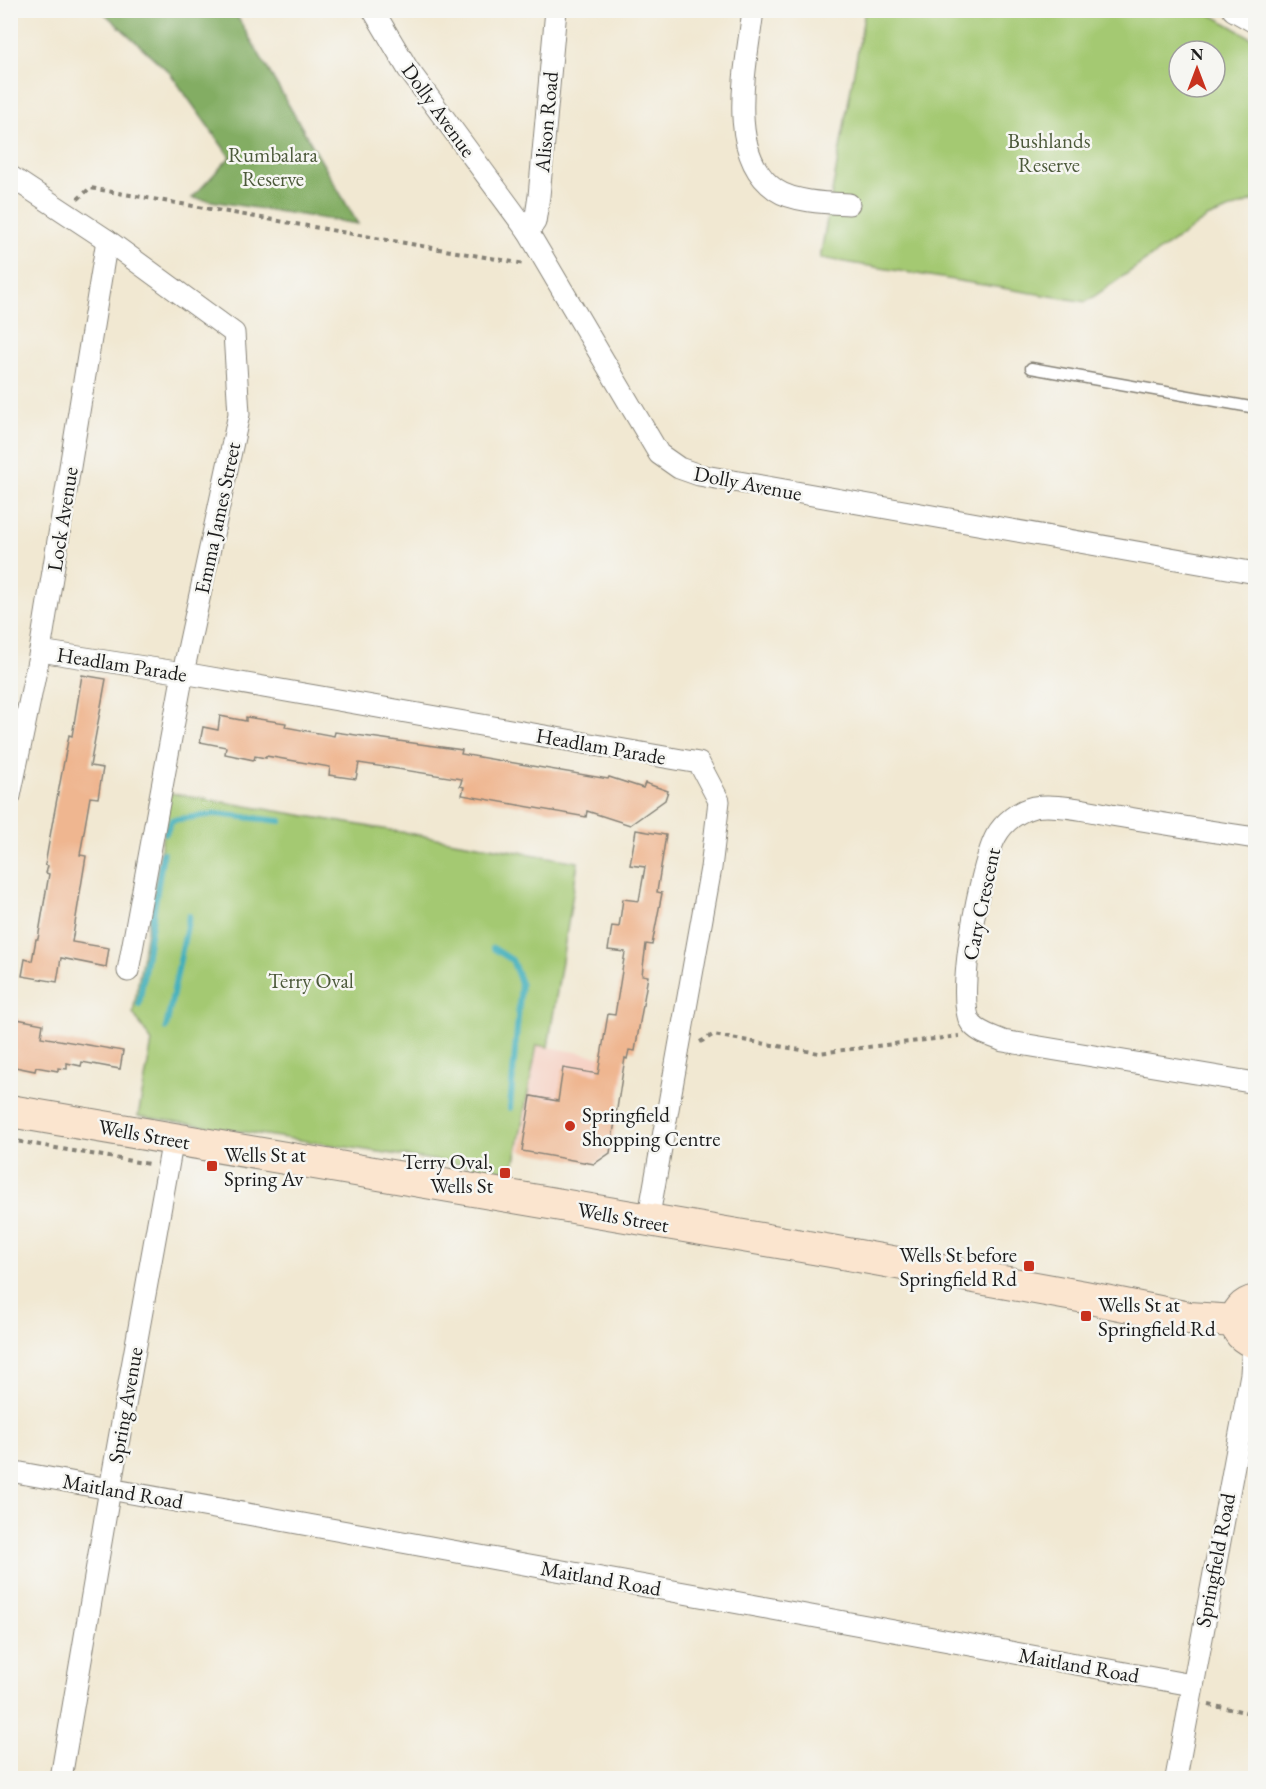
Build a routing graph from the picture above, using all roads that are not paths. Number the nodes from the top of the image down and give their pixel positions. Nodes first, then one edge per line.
1 (373, 10) edge
2 (556, 10) edge
3 (753, 10) edge
4 (1233, 10) edge
5 (1256, 23) edge
6 (10, 176) edge
7 (849, 204) dead end
8 (528, 232) junction
9 (107, 240) junction
10 (1031, 368) dead end
11 (1256, 408) edge
12 (1256, 573) edge
13 (40, 651) junction
14 (183, 673) junction
15 (10, 796) edge
16 (1256, 838) edge
17 (128, 971) dead end
18 (1256, 1083) edge
19 (10, 1111) edge
20 (173, 1139) junction
21 (648, 1221) junction
22 (1250, 1326) edge
23 (10, 1471) edge
24 (110, 1489) junction
25 (1190, 1693) junction
26 (61, 1779) edge
27 (1176, 1779) edge

1 - 8 street, Dolly Avenue
2 - 8 street, Alison Road
3 - 7 street
4 - 5 street
6 - 9 street, Emma James Street
8 - 12 street, Dolly Avenue
9 - 13 street, Lock Avenue
9 - 14 street, Emma James Street
10 - 11 lane
13 - 14 street, Headlam Parade
13 - 15 street, Lock Avenue
14 - 17 street, Emma James Street
14 - 21 street, Headlam Parade
16 - 18 street, Cary Crescent
19 - 20 street, Wells Street
20 - 21 street, Wells Street
20 - 24 street, Spring Avenue
21 - 22 street, Wells Street
22 - 25 street, Springfield Road
23 - 24 street, Maitland Road
24 - 25 street, Maitland Road
24 - 26 street, Spring Avenue
25 - 27 street, Springfield Road

